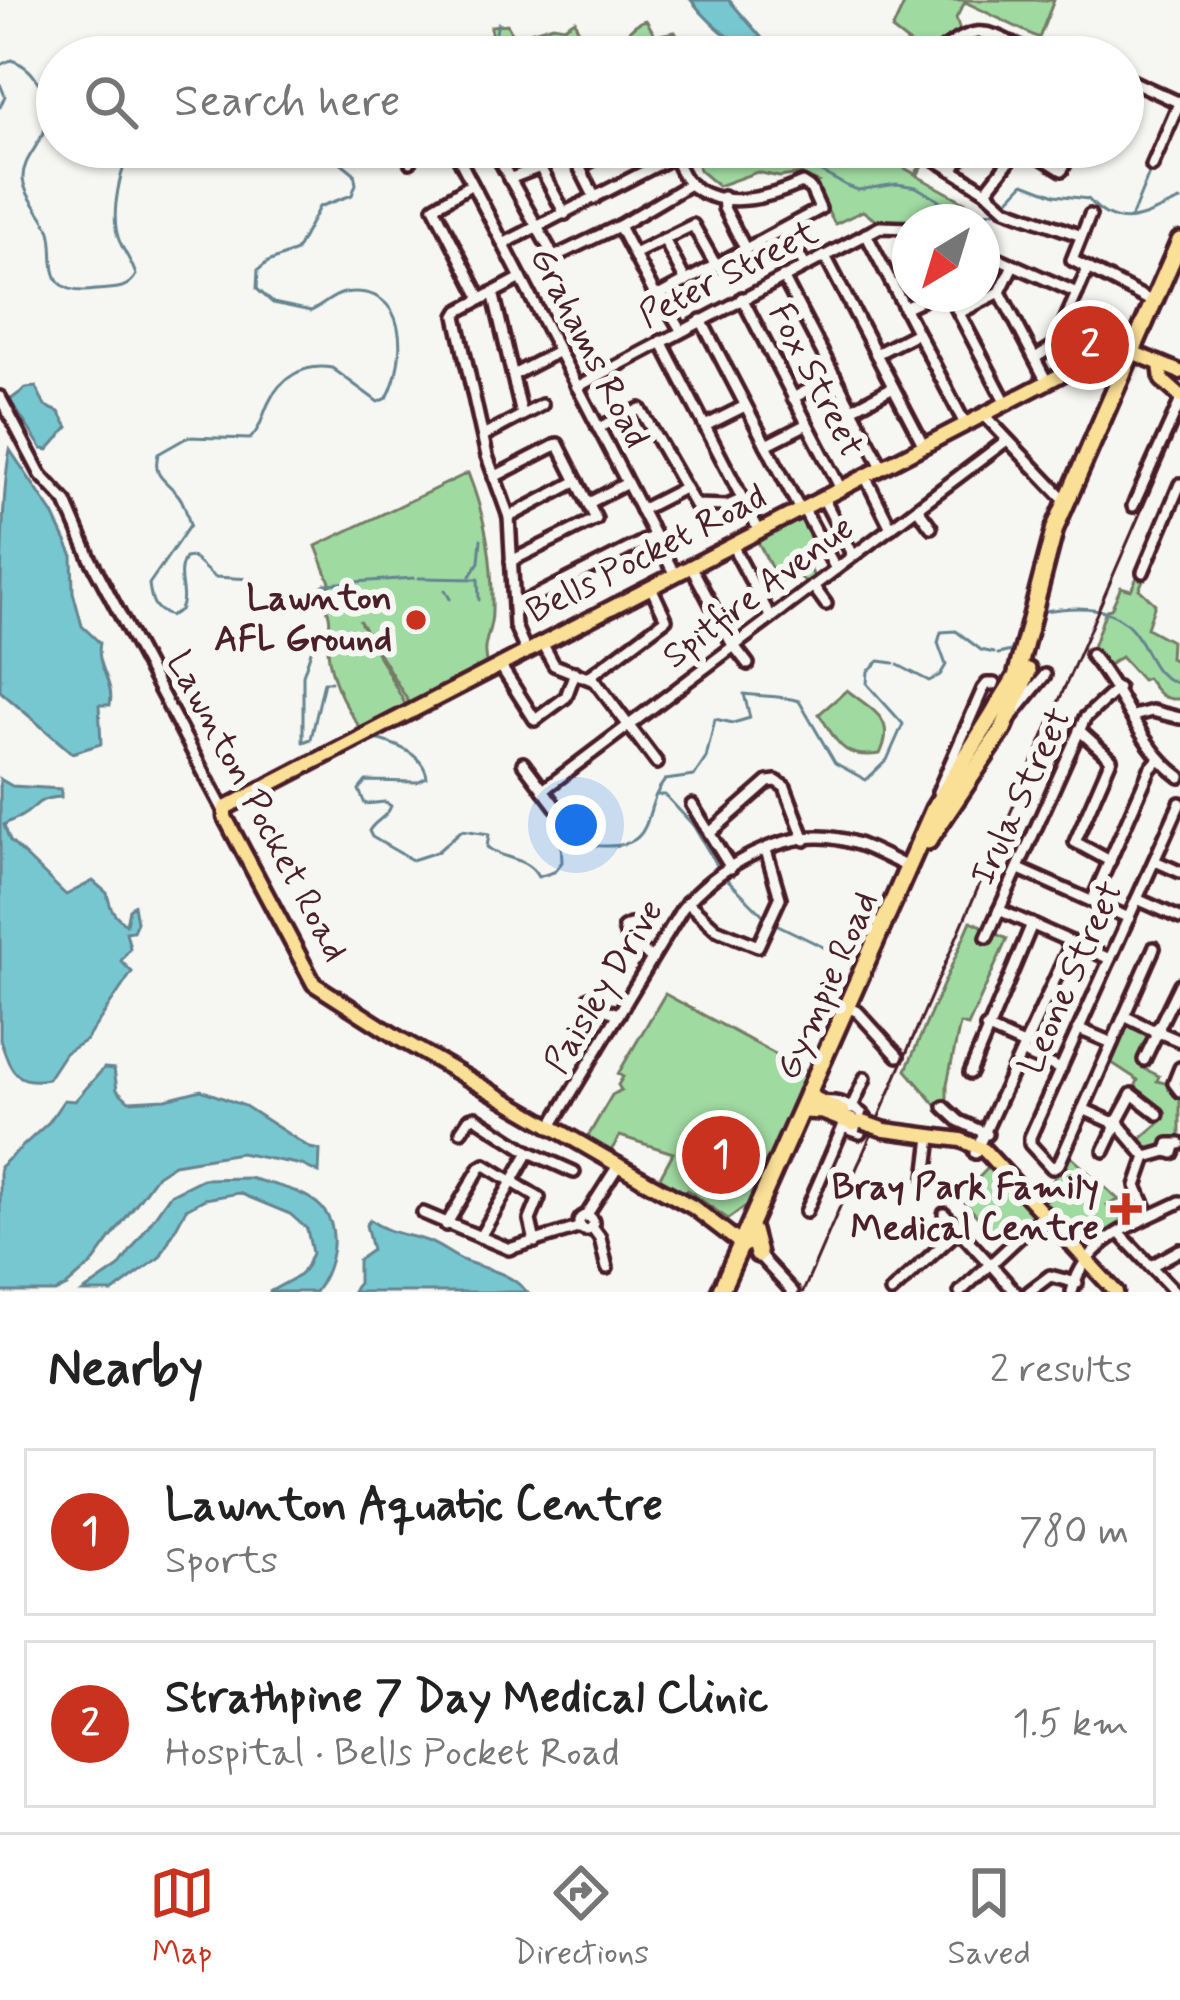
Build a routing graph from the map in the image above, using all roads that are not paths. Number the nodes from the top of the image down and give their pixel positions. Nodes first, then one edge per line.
1 (1144, 85) edge
2 (1180, 101) edge
3 (1152, 166) dead end
4 (464, 168) edge
5 (504, 168) edge
6 (537, 168) edge
7 (541, 168) edge
8 (580, 168) edge
9 (645, 168) edge
10 (681, 168) edge
11 (949, 168) edge
12 (1005, 168) edge
13 (952, 170) joint
14 (509, 179) junction
15 (472, 184) junction
16 (690, 184) junction
17 (986, 191) junction
18 (595, 197) junction
19 (723, 197) junction
20 (565, 214) junction
21 (1090, 215) dead end
22 (619, 226) junction
23 (892, 227) edge
24 (786, 229) junction
25 (532, 231) junction
26 (866, 235) junction
27 (1079, 235) junction
28 (664, 239) junction
29 (1180, 241) edge
30 (504, 245) junction
31 (746, 250) junction
32 (1180, 251) edge
33 (634, 254) junction
34 (825, 256) junction
35 (1000, 259) edge
36 (1013, 265) junction
37 (716, 266) junction
38 (805, 266) junction
39 (1088, 268) junction
40 (521, 278) junction
41 (783, 278) junction
42 (686, 282) junction
43 (892, 285) edge
44 (493, 292) junction
45 (1000, 292) joint
46 (1077, 293) junction
47 (660, 295) junction
48 (742, 298) junction
49 (481, 299) junction
50 (1153, 302) junction
51 (906, 312) edge
52 (959, 313) edge
53 (701, 320) junction
54 (681, 330) junction
55 (917, 333) junction
56 (661, 341) junction
57 (559, 351) junction
58 (1135, 352) junction
59 (876, 354) junction
60 (1035, 358) junction
61 (1178, 370) edge
62 (513, 375) junction
63 (835, 376) junction
64 (1047, 382) junction
65 (1165, 382) junction
66 (577, 387) junction
67 (893, 387) junction
68 (0, 397) edge
69 (793, 398) junction
70 (1180, 399) edge
71 (1006, 403) junction
72 (542, 405) dead end
73 (745, 406) junction
74 (851, 409) junction
75 (522, 415) junction
76 (984, 416) junction
77 (807, 424) junction
78 (965, 424) junction
79 (705, 426) junction
80 (598, 428) junction
81 (483, 436) junction
82 (1007, 440) junction
83 (766, 445) junction
84 (923, 446) junction
85 (882, 467) junction
86 (865, 476) junction
87 (494, 477) junction
88 (577, 482) junction
89 (627, 483) junction
90 (1180, 484) edge
91 (684, 488) junction
92 (841, 489) junction
93 (823, 498) junction
94 (742, 499) junction
95 (1068, 502) junction
96 (589, 503) junction
97 (1133, 506) dead end
98 (917, 508) junction
99 (801, 509) junction
100 (641, 510) junction
101 (509, 517) junction
102 (1165, 518) junction
103 (1180, 524) edge
104 (931, 527) dead end
105 (891, 528) junction
106 (759, 531) junction
107 (654, 536) junction
108 (732, 544) junction
109 (853, 556) junction
110 (511, 561) junction
111 (691, 566) junction
112 (836, 569) junction
113 (1143, 572) dead end
114 (675, 574) junction
115 (813, 586) junction
116 (651, 587) junction
117 (826, 604) dead end
118 (514, 607) junction
119 (771, 618) junction
120 (542, 643) junction
121 (733, 646) junction
122 (526, 651) junction
123 (1091, 655) dead end
124 (748, 664) dead end
125 (500, 665) junction
126 (574, 672) junction
127 (1045, 675) dead end
128 (590, 676) junction
129 (1025, 683) junction
130 (994, 684) dead end
131 (1118, 688) junction
132 (1132, 716) junction
133 (1180, 718) edge
134 (628, 725) junction
135 (978, 728) junction
136 (1079, 730) junction
137 (1159, 758) junction
138 (523, 764) dead end
139 (657, 764) dead end
140 (1180, 777) edge
141 (543, 790) junction
142 (1180, 803) edge
143 (692, 805) dead end
144 (556, 807) dead end
145 (224, 811) junction
146 (936, 811) junction
147 (1176, 824) edge
148 (710, 832) junction
149 (805, 840) junction
150 (766, 850) junction
151 (1110, 860) junction
152 (1155, 860) junction
153 (731, 868) junction
154 (911, 868) junction
155 (1019, 868) junction
156 (1180, 872) edge
157 (1138, 899) junction
158 (1092, 901) junction
159 (687, 902) junction
160 (999, 910) junction
161 (1129, 918) junction
162 (1180, 918) edge
163 (1032, 924) junction
164 (986, 937) dead end
165 (1072, 942) junction
166 (1154, 948) dead end
167 (639, 950) dead end
168 (652, 958) junction
169 (1110, 958) junction
170 (1180, 985) edge
171 (849, 1008) junction
172 (1124, 1016) junction
173 (986, 1028) junction
174 (1078, 1029) junction
175 (1157, 1031) junction
176 (1180, 1041) edge
177 (1112, 1043) junction
178 (1024, 1049) junction
179 (898, 1056) dead end
180 (1144, 1060) dead end
181 (1180, 1068) edge
182 (1061, 1069) junction
183 (970, 1073) dead end
184 (865, 1078) dead end
185 (1157, 1079) dead end
186 (1177, 1087) edge
187 (813, 1102) junction
188 (944, 1107) dead end
189 (462, 1108) dead end
190 (1083, 1109) junction
191 (1158, 1114) dead end
192 (472, 1118) junction
193 (854, 1121) junction
194 (1116, 1124) junction
195 (551, 1126) junction
196 (461, 1131) dead end
197 (987, 1134) junction
198 (929, 1143) junction
199 (1174, 1148) edge
200 (977, 1150) junction
201 (1104, 1150) dead end
202 (529, 1152) junction
203 (1146, 1157) junction
204 (1180, 1167) edge
205 (616, 1169) junction
206 (574, 1172) dead end
207 (926, 1178) dead end
208 (512, 1181) junction
209 (1155, 1196) dead end
210 (1180, 1204) edge
211 (806, 1212) dead end
212 (423, 1213) dead end
213 (944, 1214) dead end
214 (1040, 1218) junction
215 (587, 1222) junction
216 (446, 1225) junction
217 (959, 1230) junction
218 (1125, 1234) junction
219 (480, 1237) junction
220 (536, 1242) junction
221 (742, 1242) junction
222 (1180, 1250) edge
223 (1087, 1262) junction
224 (990, 1264) junction
225 (1151, 1266) junction
226 (607, 1268) dead end
227 (1076, 1287) edge
228 (722, 1292) edge
229 (790, 1292) edge
230 (891, 1292) edge
231 (960, 1292) edge
232 (1015, 1292) edge
233 (1029, 1292) edge
234 (1112, 1292) edge
235 (1175, 1292) edge

1 - 2 street
2 - 3 street
4 - 15 street, Grahams Road
5 - 14 street
6 - 14 street
7 - 20 street
8 - 18 street
9 - 18 street
10 - 16 street
11 - 13 street
12 - 17 street
13 - 17 street
14 - 25 street
15 - 30 street, Grahams Road
15 - 49 street
16 - 19 street
16 - 22 street
17 - 27 street
18 - 20 street
19 - 24 street
19 - 31 street
20 - 25 street
21 - 27 street
22 - 25 street
22 - 33 street
23 - 26 street, Peter Street
24 - 31 street
24 - 38 street
25 - 30 street
26 - 34 street, Peter Street
26 - 43 street
27 - 39 street
28 - 33 street
28 - 37 street
28 - 42 street
29 - 50 highway, Gympie Road
30 - 40 street, Grahams Road
31 - 37 street
32 - 58 highway, Gympie Road
33 - 47 street
34 - 38 street, Peter Street
34 - 59 street
35 - 36 street
36 - 45 street
36 - 46 street
37 - 42 street
38 - 41 street, Peter Street
39 - 46 street
39 - 50 street
40 - 44 street
40 - 57 street, Grahams Road
41 - 48 street, Peter Street
41 - 63 street
42 - 47 street
44 - 49 street
44 - 62 street
45 - 60 street
46 - 60 street
47 - 54 street
48 - 53 street, Peter Street
48 - 69 street, Fox Street
49 - 81 street
50 - 58 highway, Gympie Road
51 - 55 street
52 - 71 street
53 - 54 street, Peter Street
53 - 73 street
54 - 56 street, Peter Street
55 - 59 street
55 - 78 street
56 - 66 street, Peter Street
56 - 79 street
57 - 62 street
57 - 66 street, Grahams Road
58 - 61 main road
58 - 61 main road
58 - 64 main road, Bells Pocket Road
58 - 65 main road
58 - 95 highway, Gympie Road
59 - 67 street
60 - 64 street
61 - 65 main road
62 - 75 street
63 - 69 street
63 - 74 street
64 - 71 main road, Bells Pocket Road
65 - 70 main road
66 - 80 street, Grahams Road
67 - 74 street
67 - 84 street
68 - 145 street, Lawnton Pocket Road
69 - 77 street, Fox Street
70 - 97 street
71 - 76 main road, Bells Pocket Road
72 - 75 street
73 - 79 street
73 - 83 street
74 - 85 street
75 - 81 street
76 - 78 main road, Bells Pocket Road
76 - 82 street
77 - 83 street
77 - 92 street, Fox Street
78 - 84 main road, Bells Pocket Road
79 - 94 street
80 - 89 street, Grahams Road
80 - 91 street
81 - 87 street
82 - 95 street
82 - 98 street, Spitfire Avenue
83 - 99 street
84 - 85 main road, Bells Pocket Road
85 - 86 main road, Bells Pocket Road
86 - 92 main road, Bells Pocket Road
86 - 105 street
87 - 88 street
87 - 101 street
88 - 96 street
88 - 101 street
89 - 96 street
89 - 100 street, Grahams Road
90 - 102 street
91 - 94 street
91 - 100 street
92 - 93 main road, Bells Pocket Road
93 - 99 main road, Bells Pocket Road
93 - 109 street
94 - 106 street
95 - 129 highway, Gympie Road
96 - 110 street
98 - 104 street
98 - 105 street, Spitfire Avenue
99 - 106 main road, Bells Pocket Road
99 - 112 street
100 - 107 street, Grahams Road
101 - 110 street
102 - 103 street
102 - 113 street
105 - 109 street, Spitfire Avenue
106 - 108 main road, Bells Pocket Road
107 - 114 street, Grahams Road
107 - 118 street
108 - 111 main road, Bells Pocket Road
108 - 119 street
109 - 112 street, Spitfire Avenue
110 - 118 street
111 - 114 main road, Bells Pocket Road
111 - 121 street
112 - 115 street, Spitfire Avenue
114 - 116 main road, Bells Pocket Road
115 - 117 street
115 - 119 street, Spitfire Avenue
116 - 120 main road, Bells Pocket Road
116 - 128 street
118 - 122 street
119 - 121 street, Spitfire Avenue
120 - 122 main road, Bells Pocket Road
120 - 126 street
121 - 124 street
121 - 134 street, Spitfire Avenue
122 - 125 main road, Bells Pocket Road
123 - 131 street
125 - 126 street
125 - 145 main road, Bells Pocket Road
126 - 128 street
127 - 129 street, Gympie Road
128 - 134 street
129 - 135 highway, Gympie Road
129 - 146 highway, Gympie Road
130 - 135 street, Gympie Road
131 - 132 street
131 - 136 street, Irula Street
132 - 133 street
132 - 137 street
134 - 139 street
134 - 141 street, Spitfire Avenue
135 - 146 highway, Gympie Road
135 - 146 street, Gympie Road
136 - 151 street
136 - 155 street, Irula Street
137 - 140 street
137 - 151 street
138 - 141 street
141 - 144 street
142 - 147 street, Leone Street
143 - 148 street
145 - 195 main road, Lawnton Pocket Road
146 - 154 highway, Gympie Road
147 - 152 street, Leone Street
148 - 149 street
148 - 153 street
149 - 150 street, Paisley Drive
149 - 154 street, Paisley Drive
150 - 153 street, Paisley Drive
150 - 159 street
151 - 158 street
152 - 156 street
152 - 157 street, Leone Street
153 - 159 street, Paisley Drive
154 - 171 highway, Gympie Road
155 - 158 street
155 - 160 street, Irula Street
157 - 161 street, Leone Street
157 - 162 street
158 - 161 street
159 - 168 street, Paisley Drive
160 - 163 street
160 - 164 street, Irula Street
161 - 169 street, Leone Street
163 - 165 street
163 - 173 street
165 - 169 street
165 - 178 street
166 - 172 street
167 - 168 street
168 - 195 street, Paisley Drive
169 - 174 street, Leone Street
170 - 175 street
171 - 179 street
171 - 187 highway, Gympie Road
171 - 187 highway, Gympie Road
172 - 175 street
172 - 177 street
173 - 178 street
173 - 183 street
174 - 177 street
174 - 182 street, Leone Street
175 - 176 street
175 - 180 street
177 - 190 street
178 - 182 street
178 - 197 street
181 - 186 street
182 - 190 street, Leone Street
184 - 193 street
185 - 186 street
187 - 193 highway
187 - 221 highway, Gympie Road
188 - 197 street
189 - 192 street
190 - 194 street
191 - 194 street
192 - 196 street
192 - 202 street
193 - 198 main road, bridge
193 - 211 street
194 - 201 street
194 - 203 street
195 - 205 main road, Lawnton Pocket Road
197 - 200 street
198 - 200 main road
198 - 207 street
199 - 203 street
199 - 204 street
200 - 214 main road
200 - 223 main road
202 - 206 street
202 - 208 street
203 - 209 street
205 - 215 street
205 - 221 main road
208 - 216 street
208 - 219 street
208 - 220 street
210 - 218 street
210 - 223 street
212 - 216 street
213 - 217 street
214 - 223 main road
214 - 224 street
215 - 220 street
215 - 226 street
216 - 219 street
217 - 224 street
217 - 230 street
218 - 223 street
218 - 225 street
219 - 220 street
221 - 228 highway, Gympie Road
221 - 229 street
222 - 225 street
223 - 227 street
223 - 234 main road
224 - 231 street
224 - 232 street
225 - 235 street
227 - 233 street

